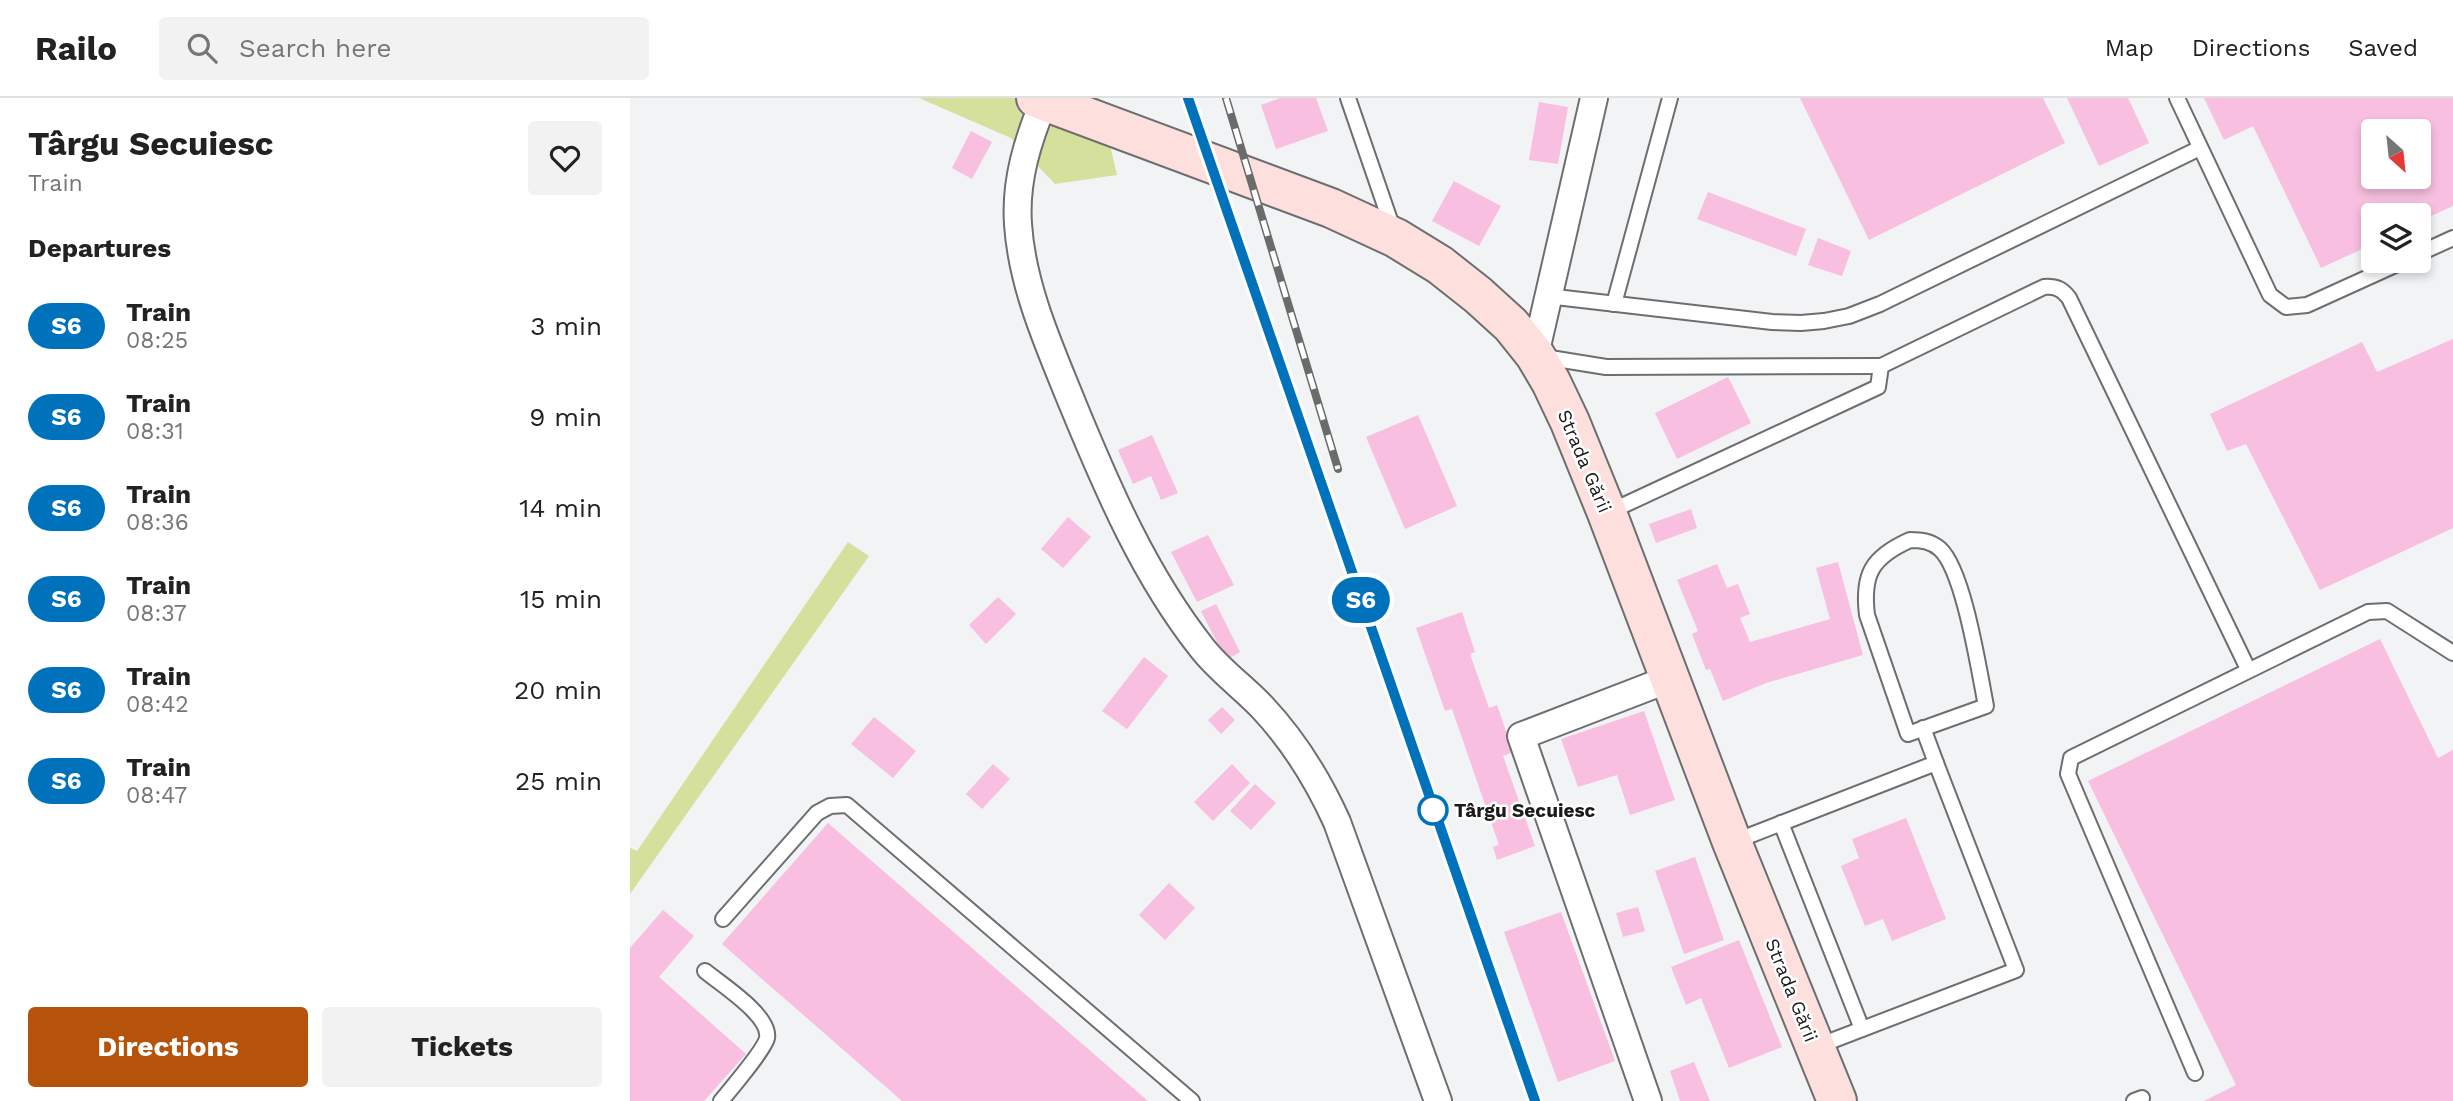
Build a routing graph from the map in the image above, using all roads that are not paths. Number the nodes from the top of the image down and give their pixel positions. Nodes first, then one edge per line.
1 (1348, 98) edge
2 (1594, 98) edge
3 (1671, 98) edge
4 (2177, 98) edge
5 (1040, 99) edge
6 (2200, 148) junction
7 (1396, 238) junction
8 (2453, 238) edge
9 (2431, 248) edge
10 (2378, 273) edge
11 (1547, 296) junction
12 (1614, 303) junction
13 (1535, 355) junction
14 (1881, 366) junction
15 (1607, 513) junction
16 (2453, 653) edge
17 (2248, 669) junction
18 (1669, 678) junction
19 (1923, 728) junction
20 (1937, 763) junction
21 (1782, 823) junction
22 (1732, 842) junction
23 (723, 919) dead end
24 (705, 971) dead end
25 (1862, 1029) junction
26 (1815, 1047) junction
27 (2195, 1073) dead end
28 (721, 1101) edge
29 (1192, 1101) edge
30 (1438, 1101) edge
31 (1648, 1101) edge
32 (1837, 1101) edge

1 - 7 lane
2 - 11 street
3 - 12 lane
4 - 6 lane
5 - 7 main road, Strada Gării
5 - 30 street
6 - 10 lane
6 - 12 lane
7 - 13 main road, Strada Gării
8 - 9 lane
11 - 12 lane
11 - 13 street
13 - 14 lane
13 - 15 main road, Strada Gării
14 - 15 lane
14 - 17 lane
15 - 18 main road, Strada Gării
16 - 17 lane
17 - 27 lane
18 - 22 main road, Strada Gării
18 - 31 street
19 - 19 lane
19 - 20 lane
20 - 21 lane
20 - 25 lane
21 - 22 lane
21 - 25 lane
22 - 26 main road, Strada Gării
23 - 29 lane
24 - 28 lane
25 - 26 lane
26 - 32 main road, Strada Gării

